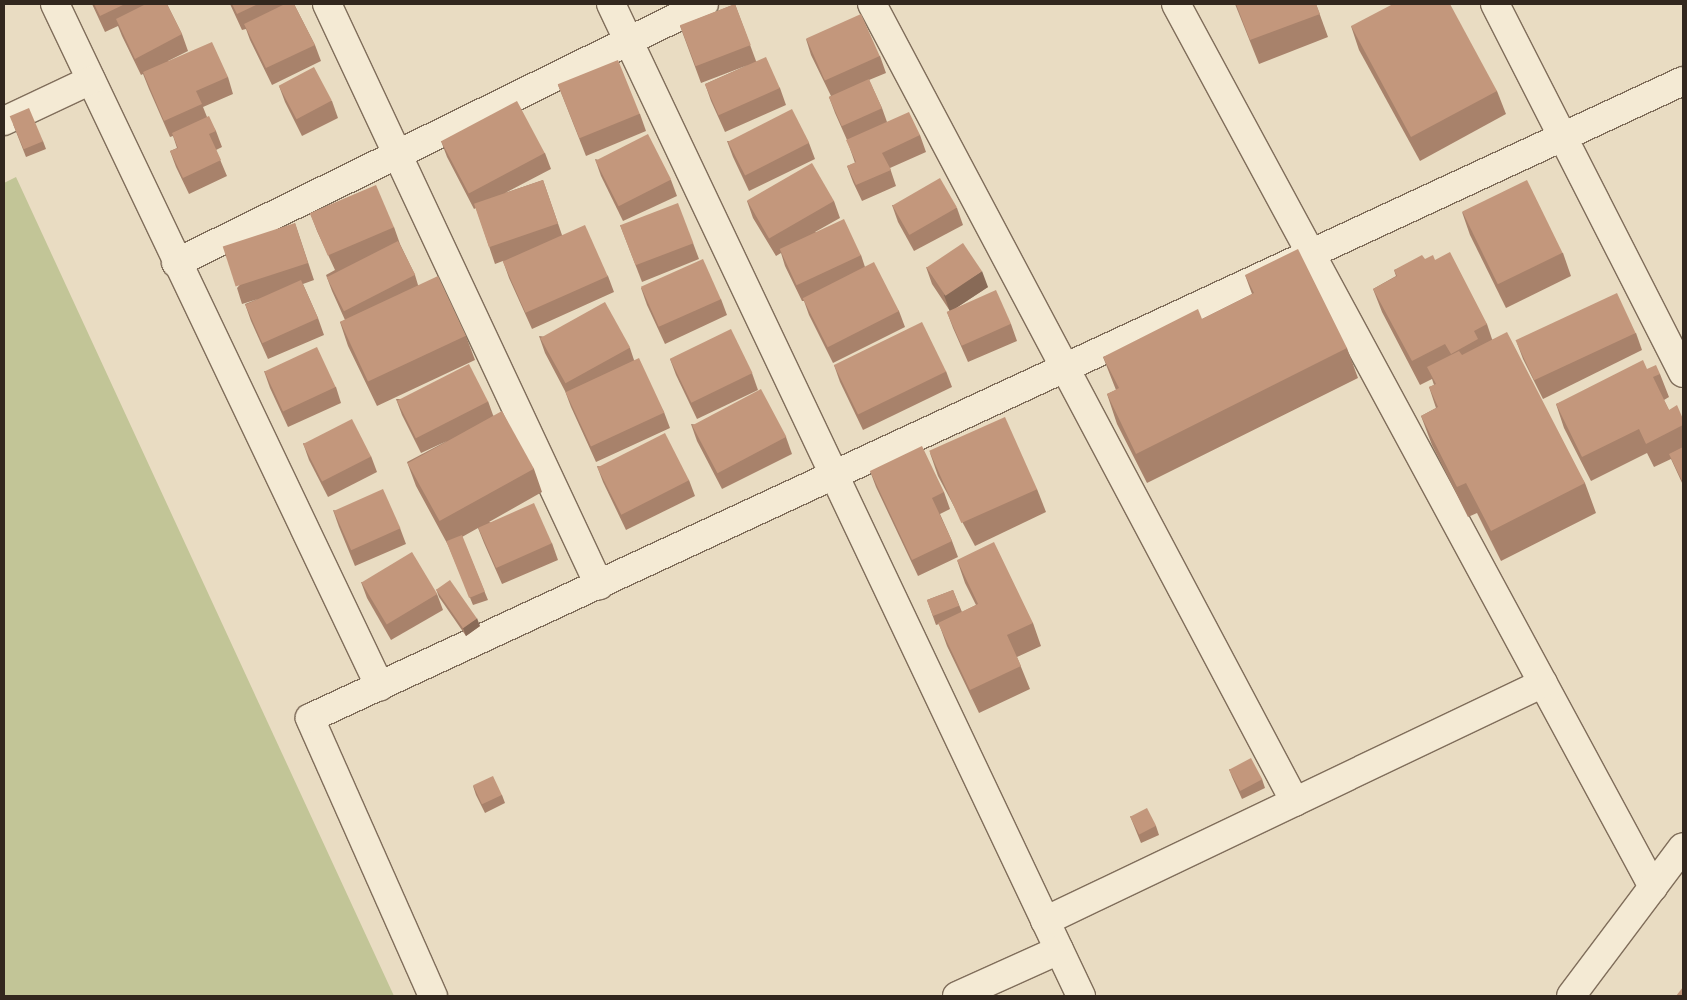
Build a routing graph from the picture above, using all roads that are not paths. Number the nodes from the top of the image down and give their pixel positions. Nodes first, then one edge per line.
1 (55, 4) edge
2 (327, 4) edge
3 (612, 4) edge
4 (704, 4) edge
5 (872, 4) edge
6 (1176, 4) edge
7 (1495, 4) edge
8 (629, 40) junction
9 (91, 80) junction
10 (1683, 81) edge
11 (4, 121) edge
12 (1562, 137) junction
13 (398, 155) junction
14 (1310, 254) junction
15 (176, 263) junction
16 (1065, 368) junction
17 (1683, 373) edge
18 (834, 475) junction
19 (599, 585) junction
20 (1543, 683) junction
21 (380, 686) junction
22 (1296, 802) junction
23 (1683, 847) edge
24 (1653, 887) junction
25 (1045, 921) junction
26 (1059, 950) junction
27 (433, 996) edge
28 (957, 996) edge
29 (1081, 996) edge
30 (1571, 996) edge

1 - 9 street
2 - 13 street
3 - 8 street
4 - 8 street
5 - 16 street
6 - 14 street
7 - 12 street
8 - 13 street
8 - 18 street
9 - 11 street
9 - 15 street
10 - 12 street
12 - 14 street
12 - 17 street
13 - 15 street
13 - 19 street
14 - 16 street
14 - 20 street
15 - 21 street
16 - 18 street
16 - 22 street
18 - 19 street
18 - 25 street
19 - 21 street
20 - 22 street
20 - 24 street
21 - 27 street
22 - 25 street
23 - 24 street
24 - 30 street
25 - 26 street
26 - 28 street
26 - 29 street

